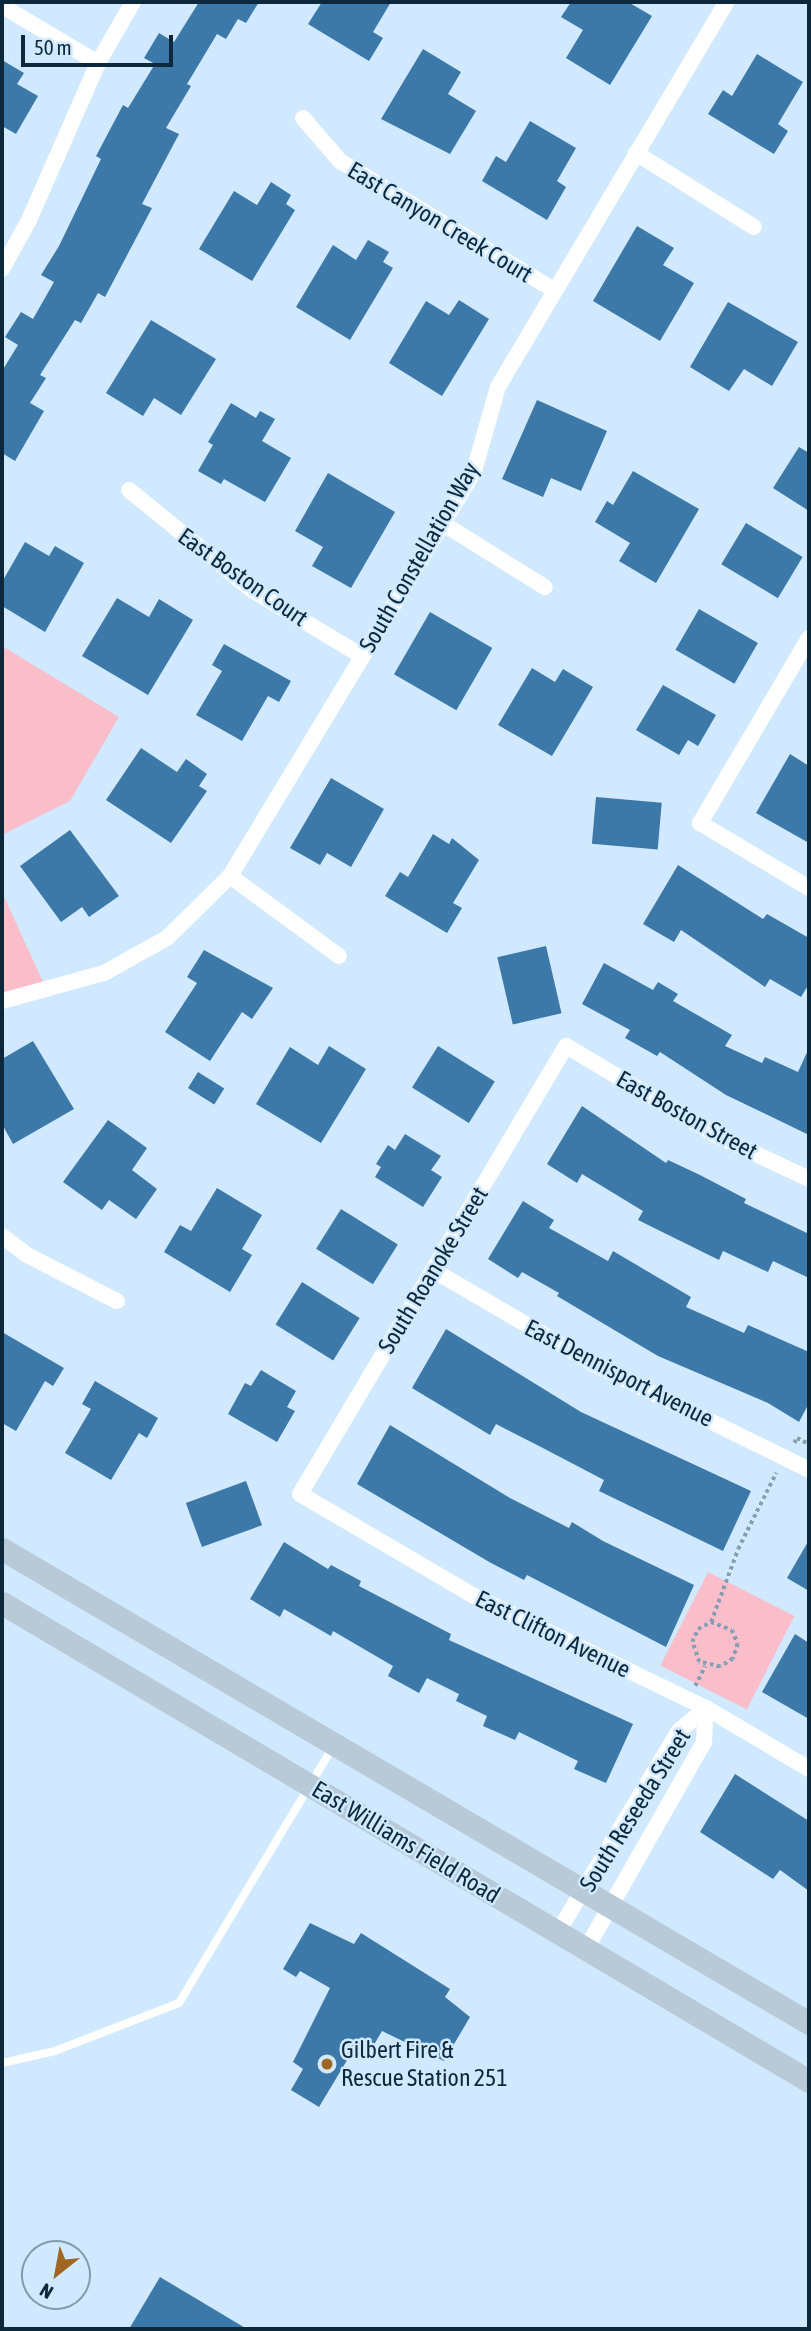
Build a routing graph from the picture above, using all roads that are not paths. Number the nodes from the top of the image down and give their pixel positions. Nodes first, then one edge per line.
1 (133, 2) edge
2 (727, 2) edge
3 (2, 6) edge
4 (98, 63) junction
5 (303, 118) dead end
6 (636, 153) junction
7 (754, 226) dead end
8 (2, 269) edge
9 (554, 290) junction
10 (129, 490) dead end
11 (442, 523) junction
12 (545, 587) dead end
13 (809, 638) edge
14 (362, 656) junction
15 (230, 876) junction
16 (809, 888) edge
17 (338, 956) dead end
18 (2, 1001) edge
19 (566, 1046) joint
20 (809, 1179) edge
21 (2, 1236) edge
22 (433, 1270) junction
23 (117, 1301) dead end
24 (809, 1470) edge
25 (300, 1494) joint
26 (2, 1549) edge
27 (2, 1603) edge
28 (706, 1708) junction
29 (334, 1745) junction
30 (809, 1769) edge
31 (309, 1785) junction
32 (584, 1891) junction
33 (613, 1908) junction
34 (558, 1932) junction
35 (586, 1949) junction
36 (809, 2023) edge
37 (2, 2063) edge
38 (809, 2081) edge

1 - 4 street
2 - 6 street, South Constellation Way
3 - 4 street
4 - 8 street
5 - 9 street, East Canyon Creek Court
6 - 7 street
6 - 9 street, South Constellation Way
9 - 11 street, South Constellation Way
10 - 14 street, East Boston Court
11 - 12 street
11 - 14 street, South Constellation Way
13 - 16 street
14 - 15 street, South Constellation Way
15 - 17 street
15 - 18 street, South Constellation Way
19 - 20 street, East Boston Street
19 - 22 street, South Roanoke Street
21 - 23 street
22 - 24 street, East Dennisport Avenue
22 - 25 street, South Roanoke Street
25 - 28 street, East Clifton Avenue
26 - 29 main road, East Williams Field Road
27 - 31 main road, East Williams Field Road
28 - 30 street, East Clifton Avenue
28 - 32 street, South Reseeda Street
28 - 33 street, South Reseeda Street
29 - 31 lane
29 - 32 main road, East Williams Field Road
31 - 34 main road, East Williams Field Road
31 - 37 lane
32 - 33 main road, East Williams Field Road
32 - 34 street, South Reseeda Street
33 - 35 street, South Reseeda Street
33 - 36 main road, East Williams Field Road
34 - 35 main road, East Williams Field Road
35 - 38 main road, East Williams Field Road

